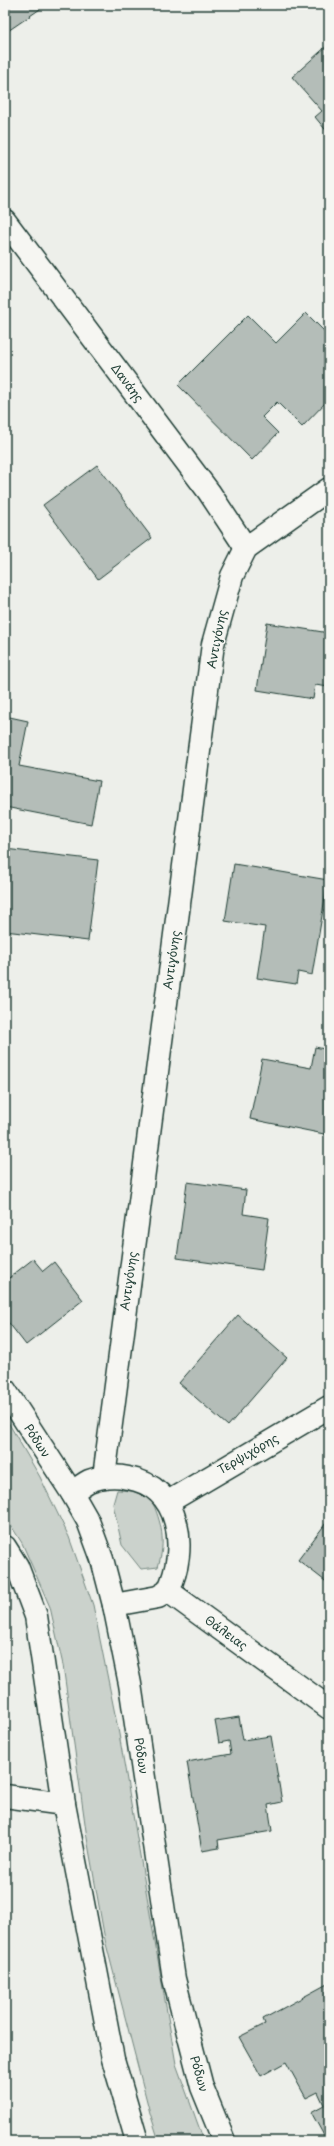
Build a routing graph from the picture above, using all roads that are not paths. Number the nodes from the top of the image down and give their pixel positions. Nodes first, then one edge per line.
1 (5, 221) edge
2 (329, 489) edge
3 (246, 548) junction
4 (5, 1390) edge
5 (329, 1407) edge
6 (104, 1477) junction
7 (72, 1493) junction
8 (168, 1502) junction
9 (5, 1547) edge
10 (168, 1591) junction
11 (114, 1605) junction
12 (329, 1708) edge
13 (5, 1796) edge
14 (64, 1804) junction
15 (137, 2141) edge
16 (224, 2141) edge

1 - 3 street, Δανάης
2 - 3 street, Αντιγόνης
3 - 6 street, Αντιγόνης
4 - 7 street, Ρόδων
5 - 8 street, Τερψιχόρης
6 - 7 street
6 - 8 street
7 - 11 street, Ρόδων
8 - 10 street
9 - 14 street
10 - 11 street
10 - 12 street, Θάλειας
11 - 16 street, Ρόδων
13 - 14 street
14 - 15 street

